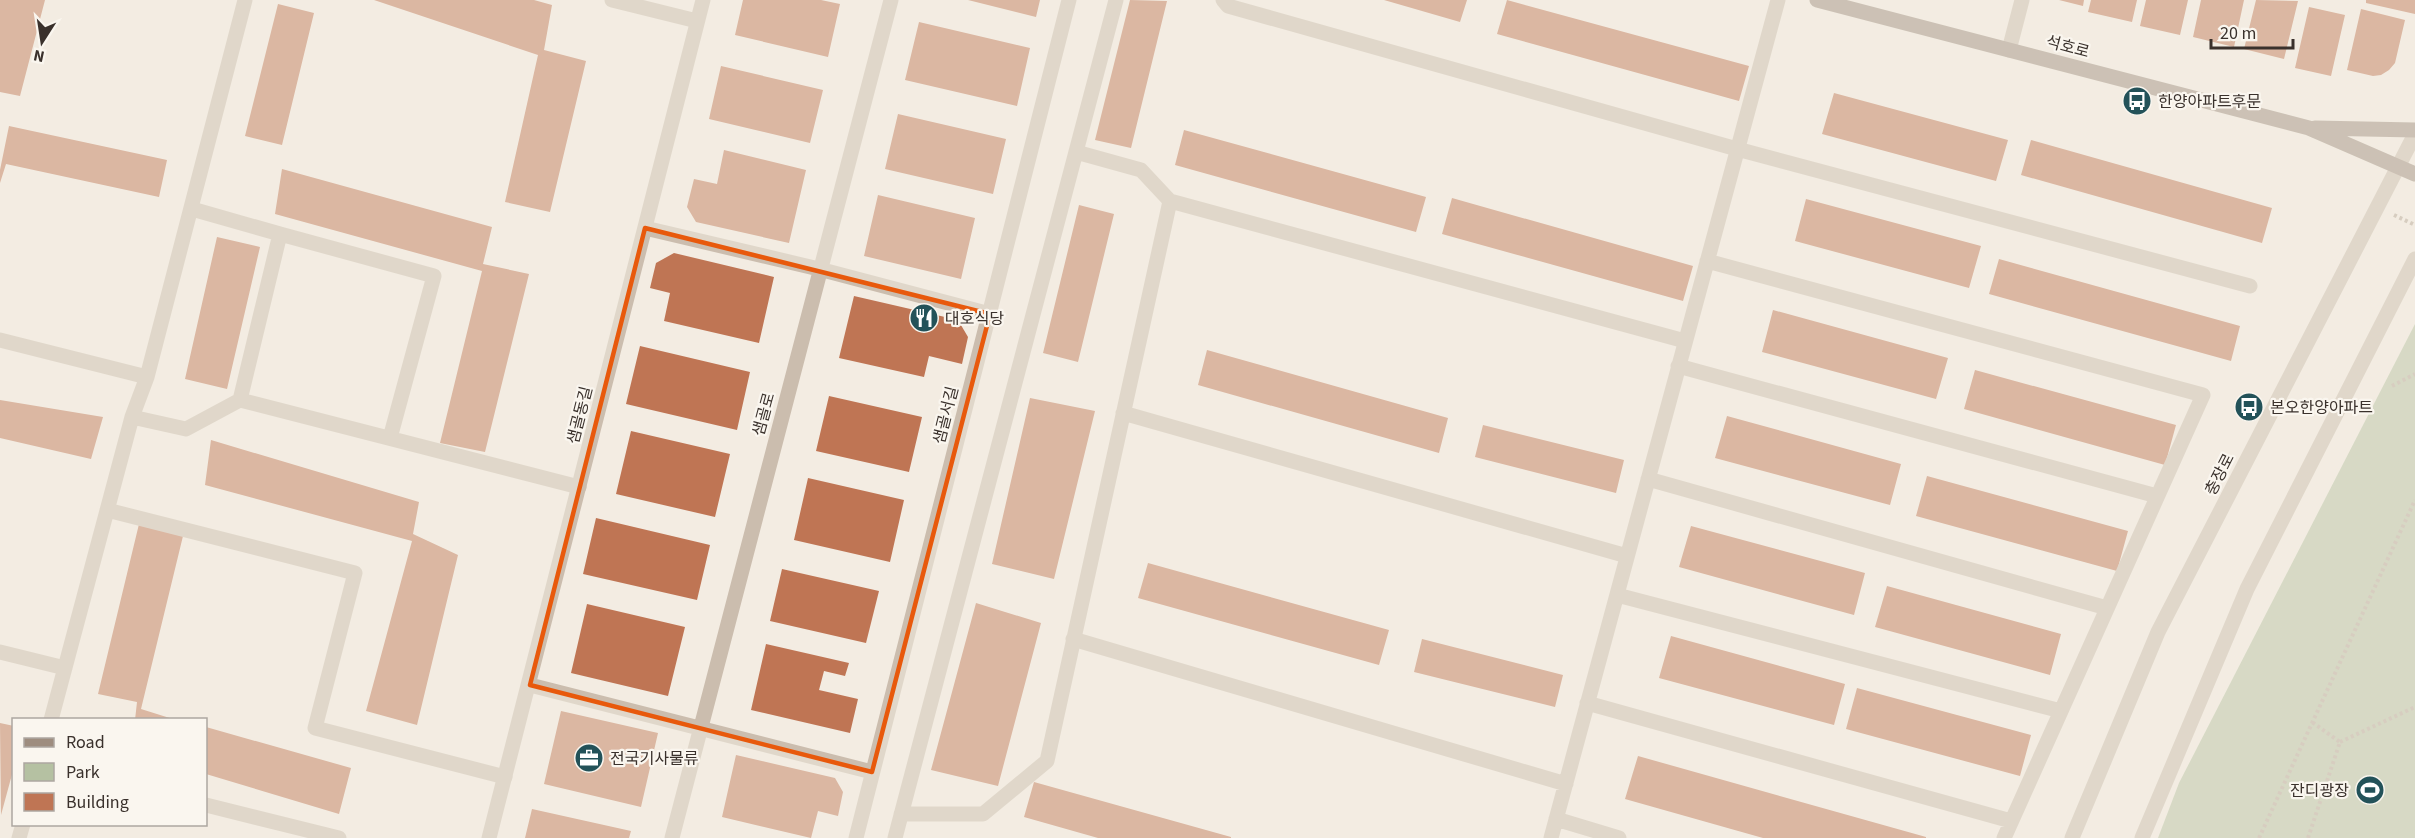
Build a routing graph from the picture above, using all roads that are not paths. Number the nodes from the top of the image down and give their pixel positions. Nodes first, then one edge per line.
1 (245, 0) edge
2 (612, 0) edge
3 (703, 0) edge
4 (891, 0) edge
5 (1070, 0) edge
6 (1116, 0) edge
7 (1223, 0) edge
8 (1778, 0) edge
9 (1817, 0) edge
10 (2022, 0) edge
11 (697, 21) junction
12 (2009, 50) junction
13 (2309, 128) junction
14 (2415, 132) edge
15 (1737, 149) junction
16 (1076, 152) junction
17 (2397, 168) junction
18 (2415, 174) edge
19 (1170, 201) junction
20 (192, 208) junction
21 (645, 228) junction
22 (280, 234) junction
23 (2415, 259) edge
24 (1707, 261) junction
25 (819, 269) junction
26 (2250, 286) dead end
27 (990, 314) junction
28 (0, 340) edge
29 (1685, 341) junction
30 (1678, 366) junction
31 (147, 377) junction
32 (240, 400) junction
33 (1123, 413) junction
34 (132, 417) junction
35 (390, 438) junction
36 (1648, 479) junction
37 (579, 487) junction
38 (2157, 496) junction
39 (107, 510) junction
40 (1627, 556) junction
41 (1617, 595) junction
42 (2107, 608) junction
43 (1073, 639) junction
44 (0, 652) edge
45 (65, 668) junction
46 (530, 685) junction
47 (1587, 703) junction
48 (2061, 711) junction
49 (52, 718) edge
50 (700, 728) junction
51 (872, 772) junction
52 (505, 777) junction
53 (1566, 784) junction
54 (207, 805) edge
55 (901, 814) junction
56 (1556, 819) junction
57 (2011, 821) junction
58 (339, 838) edge
59 (489, 838) edge
60 (672, 838) edge
61 (856, 838) edge
62 (895, 838) edge
63 (1551, 838) edge
64 (1619, 838) edge
65 (2004, 838) edge
66 (2072, 838) edge
67 (2142, 838) edge

1 - 20 street
2 - 11 street
3 - 11 street, 샘골동길
4 - 25 street, 샘골로
5 - 27 street, 샘골서길
6 - 16 street
7 - 15 street
8 - 15 street
9 - 12 main road, 석호로
10 - 12 street
11 - 21 street, 샘골동길
12 - 13 main road, 석호로
13 - 14 main road, 석호로
13 - 17 main road, 석호로
14 - 17 street, 충장로
15 - 24 street
15 - 26 street
16 - 19 street
16 - 55 street
17 - 18 main road, 석호로
17 - 66 street, 충장로
19 - 29 street
19 - 33 street
20 - 22 street
20 - 31 street
21 - 25 street
21 - 37 street, 샘골동길
22 - 32 street
22 - 35 street
23 - 67 street
24 - 29 street
24 - 38 street
25 - 27 street
25 - 50 street, 샘골로
27 - 51 street, 샘골서길
28 - 31 street
29 - 30 street
30 - 36 street
30 - 38 street
31 - 34 street
32 - 34 street
32 - 35 street
33 - 40 street
33 - 43 street
34 - 39 street
35 - 37 street
36 - 40 street
36 - 42 street
37 - 46 street, 샘골동길
38 - 42 street
39 - 45 street
39 - 52 street
40 - 41 street
41 - 47 street
41 - 48 street
42 - 48 street
43 - 53 street
43 - 55 street
44 - 45 street
45 - 49 street
46 - 50 street
46 - 52 street, 샘골동길
47 - 53 street
47 - 57 street
48 - 57 street
50 - 51 street
50 - 60 street, 샘골로
51 - 61 street, 샘골서길
52 - 59 street, 샘골동길
53 - 56 street
54 - 58 street
55 - 62 street
56 - 63 street
56 - 64 street
57 - 65 street

